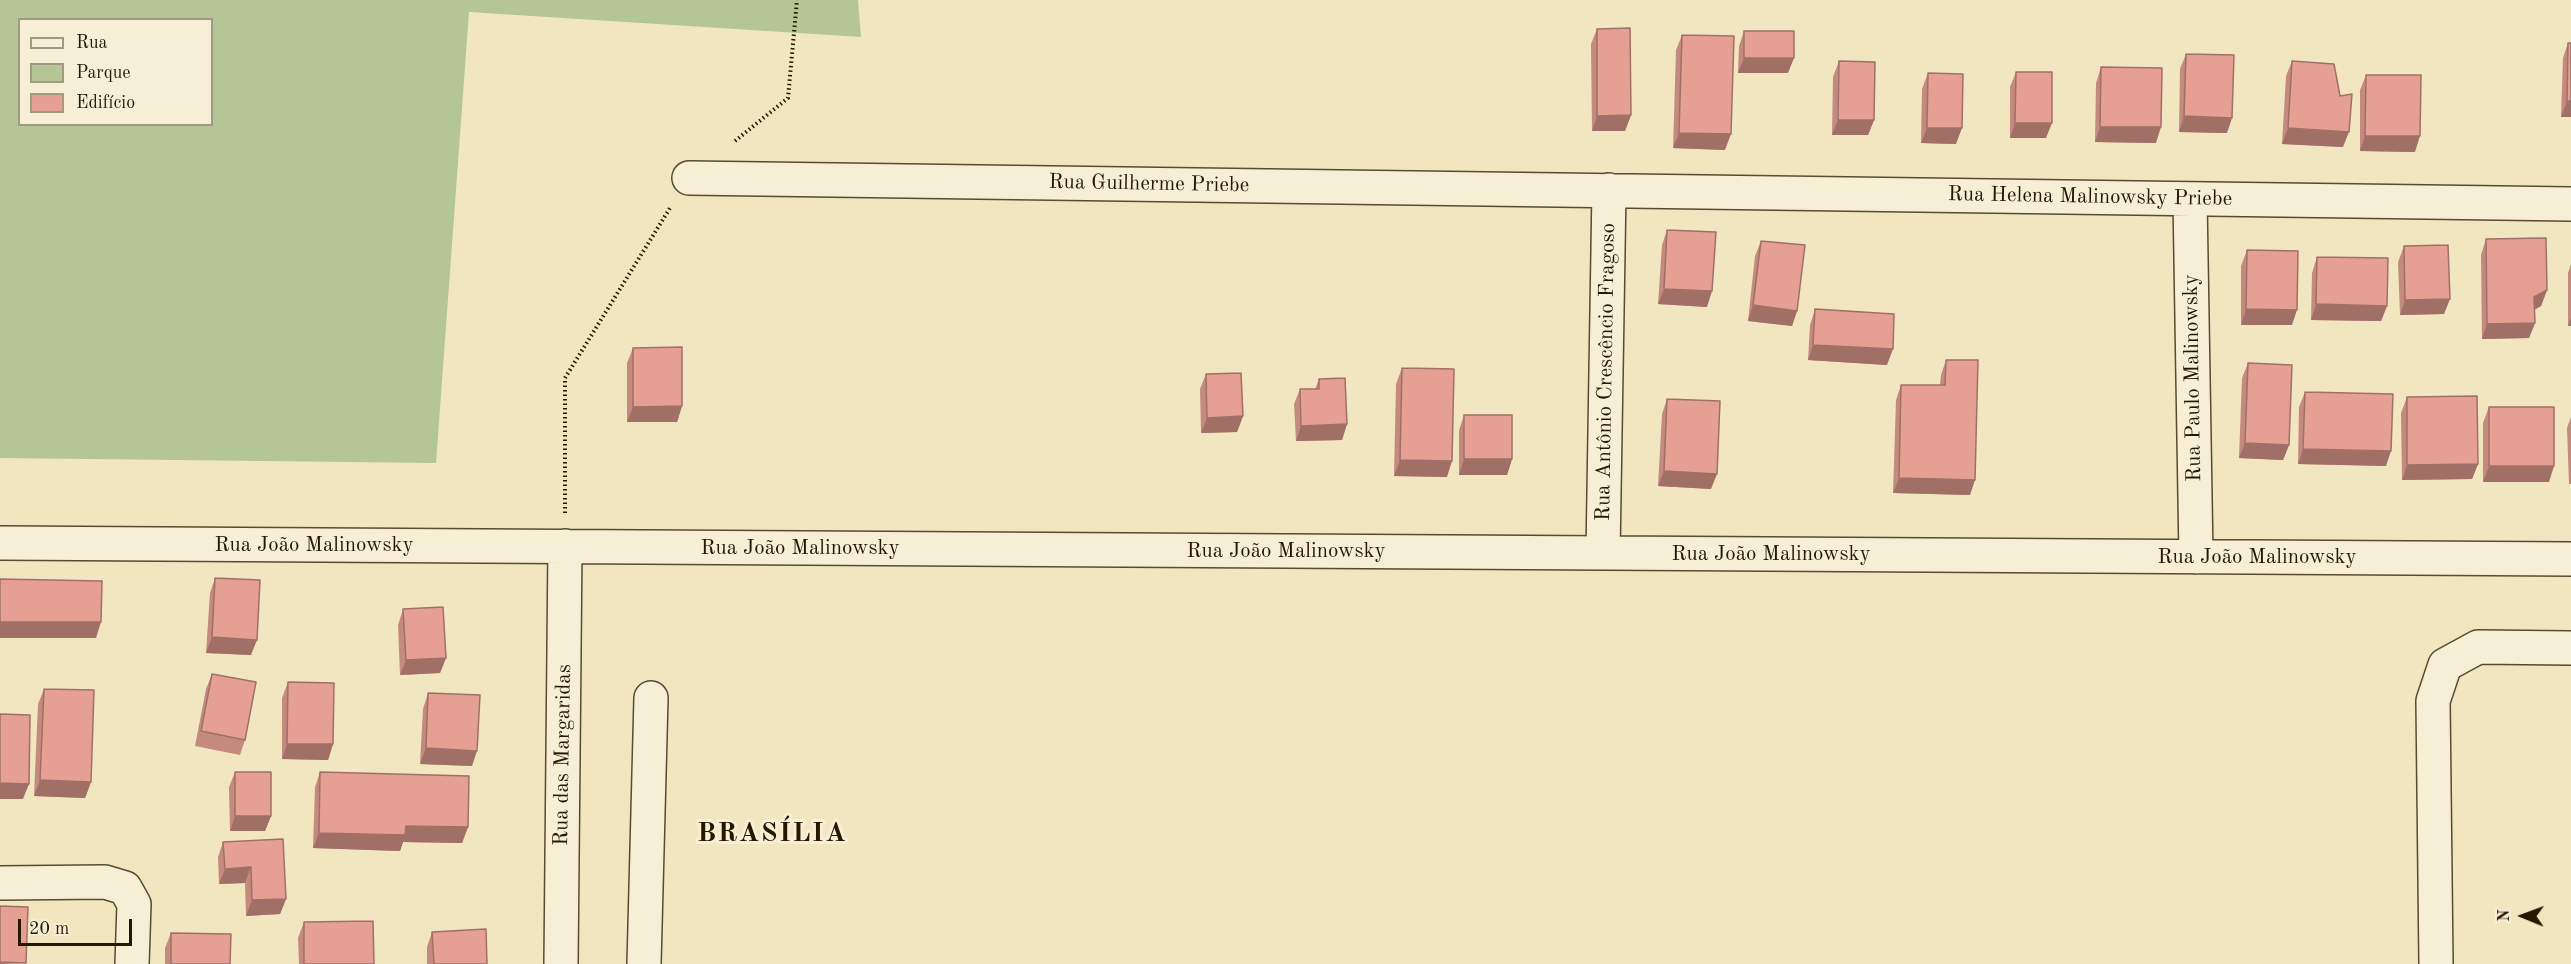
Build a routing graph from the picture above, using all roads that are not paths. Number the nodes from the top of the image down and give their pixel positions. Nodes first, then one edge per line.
1 (689, 178) road end
2 (1609, 190) junction
3 (2190, 199) junction
4 (2571, 204) edge
5 (0, 543) edge
6 (564, 546) junction
7 (1603, 553) junction
8 (2196, 557) junction
9 (2571, 559) edge
10 (2571, 648) edge
11 (651, 699) dead end
12 (0, 883) edge
13 (132, 964) edge
14 (561, 964) edge
15 (644, 964) edge
16 (2436, 964) edge

1 - 2 street, Rua Guilherme Priebe
2 - 3 street, Rua Helena Malinowsky Priebe
2 - 7 street, Rua Antônio Crescêncio Fragoso
3 - 4 street, Rua Helena Malinowsky Priebe
3 - 8 street, Rua Paulo Malinowsky
5 - 6 street, Rua João Malinowsky
6 - 7 street, Rua João Malinowsky
6 - 14 street, Rua das Margaridas
7 - 8 street, Rua João Malinowsky
8 - 9 street, Rua João Malinowsky
10 - 16 street
11 - 15 street
12 - 13 street

